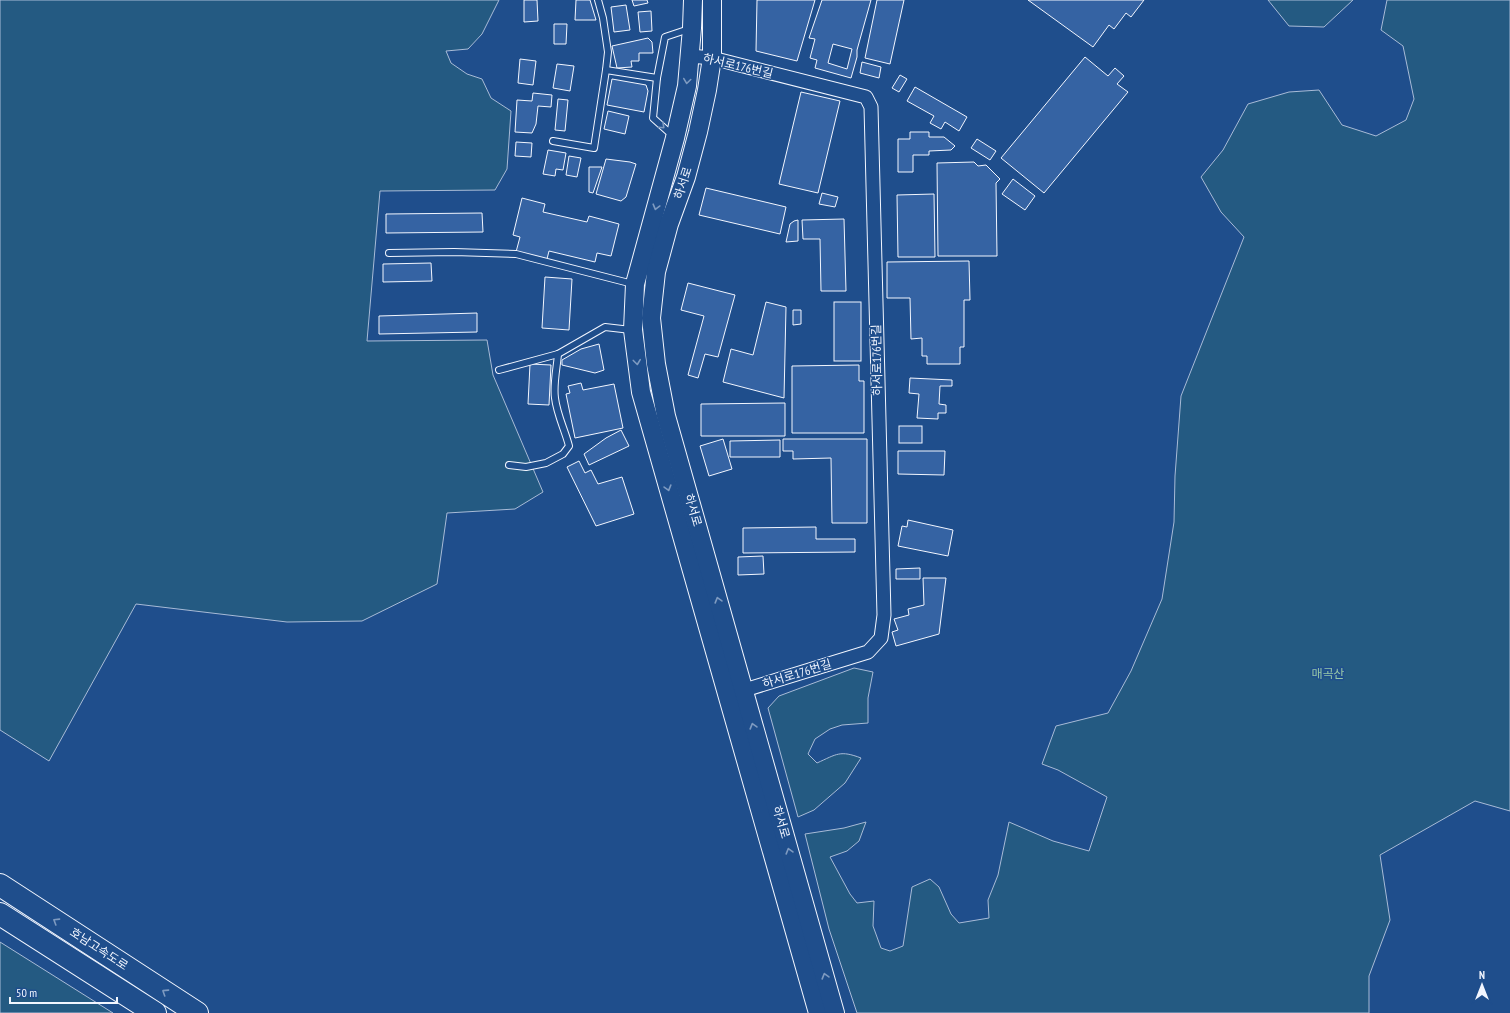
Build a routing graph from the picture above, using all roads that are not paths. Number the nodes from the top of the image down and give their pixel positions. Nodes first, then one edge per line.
1 (598, 0) edge
2 (693, 0) edge
3 (712, 0) edge
4 (692, 28) junction
5 (690, 56) junction
6 (712, 58) junction
7 (606, 70) junction
8 (657, 78) junction
9 (675, 138) junction
10 (553, 141) dead end
11 (389, 253) dead end
12 (635, 284) junction
13 (633, 330) junction
14 (558, 354) junction
15 (499, 370) dead end
16 (509, 465) dead end
17 (735, 693) junction
18 (0, 886) edge
19 (0, 914) edge
20 (0, 922) edge
21 (66, 956) junction
22 (155, 1013) edge
23 (197, 1013) edge
24 (818, 1013) edge
25 (836, 1013) edge

1 - 7 lane
2 - 4 main road, 하서로
3 - 6 main road, 하서로
4 - 5 main road, 하서로
4 - 8 lane
5 - 6 street, 하서로176번길
5 -> 9 main road, 하서로
17 -> 6 main road, 하서로
6 - 17 street, 하서로176번길
7 - 8 lane
7 - 10 lane
8 -> 9 lane
9 -> 12 main road, 하서로
11 - 12 lane
12 - 13 main road, 하서로
13 - 14 lane
13 -> 17 main road, 하서로
14 - 15 lane
14 - 16 lane
17 - 24 main road, 하서로
25 -> 17 main road, 하서로
23 -> 18 highway, 호남고속도로
19 - 21 highway, 호남고속도로
20 - 21 highway
21 - 22 highway, 호남고속도로

